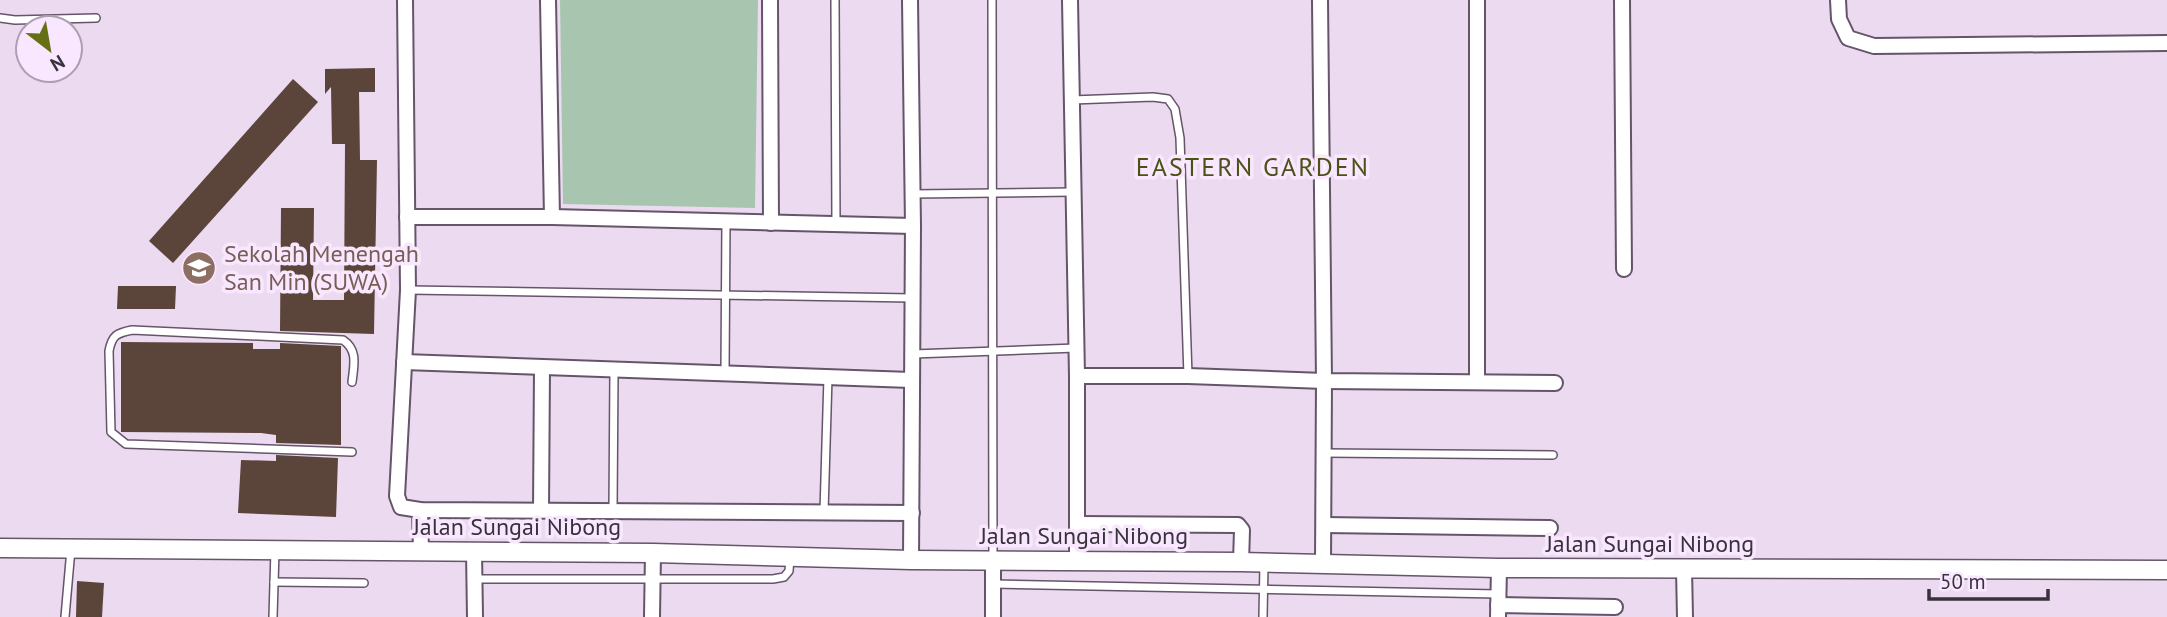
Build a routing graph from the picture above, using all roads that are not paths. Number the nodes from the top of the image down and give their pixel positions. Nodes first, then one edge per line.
1 (405, 0) edge
2 (548, 0) edge
3 (770, 0) edge
4 (835, 0) edge
5 (910, 0) edge
6 (992, 0) edge
7 (1070, 0) edge
8 (1320, 0) edge
9 (1477, 0) edge
10 (1622, 0) edge
11 (1838, 0) edge
12 (0, 18) edge
13 (96, 18) dead end
14 (2167, 43) edge
15 (1072, 100) junction
16 (1074, 192) junction
17 (992, 193) junction
18 (912, 194) junction
19 (407, 217) junction
20 (552, 218) junction
21 (726, 221) junction
22 (771, 223) junction
23 (836, 224) junction
24 (913, 226) junction
25 (1624, 269) dead end
26 (408, 290) junction
27 (726, 296) junction
28 (913, 298) junction
29 (1076, 348) junction
30 (993, 351) junction
31 (912, 354) junction
32 (404, 362) junction
33 (542, 368) junction
34 (614, 370) junction
35 (725, 373) junction
36 (828, 376) junction
37 (1077, 376) junction
38 (1188, 376) junction
39 (911, 380) junction
40 (1324, 381) junction
41 (1477, 381) junction
42 (352, 382) dead end
43 (1555, 383) dead end
44 (352, 452) dead end
45 (1324, 453) junction
46 (1553, 455) dead end
47 (420, 510) junction
48 (541, 510) junction
49 (613, 510) junction
50 (824, 513) junction
51 (912, 513) junction
52 (1077, 524) junction
53 (1324, 526) junction
54 (1550, 528) dead end
55 (0, 548) edge
56 (71, 548) junction
57 (275, 550) junction
58 (421, 551) junction
59 (474, 551) junction
60 (653, 552) junction
61 (790, 556) junction
62 (911, 559) junction
63 (1077, 559) junction
64 (993, 561) junction
65 (1241, 562) junction
66 (1264, 562) junction
67 (1323, 564) junction
68 (1499, 568) junction
69 (1684, 569) junction
70 (2167, 570) edge
71 (475, 579) junction
72 (653, 579) junction
73 (274, 582) junction
74 (364, 583) dead end
75 (993, 584) junction
76 (1264, 589) junction
77 (1498, 605) edge
78 (1615, 607) dead end
79 (65, 617) edge
80 (273, 617) edge
81 (475, 617) edge
82 (652, 617) edge
83 (993, 617) edge
84 (1264, 617) edge
85 (1685, 617) edge

1 - 19 street
2 - 20 street
3 - 22 street
4 - 23 lane
5 - 18 street
6 - 17 lane
7 - 15 street
8 - 40 street
9 - 41 street
10 - 25 street
11 - 14 street
12 - 13 lane
15 - 16 street
15 - 38 lane
16 - 17 lane
16 - 29 street
17 - 18 lane
17 - 30 lane
18 - 24 street
19 - 20 street
19 - 26 street
20 - 21 street
21 - 22 street
21 - 27 lane
22 - 23 street
23 - 24 street
24 - 28 street
26 - 27 lane
26 - 32 street
27 - 28 lane
27 - 35 lane
28 - 31 street
29 - 30 lane
29 - 37 street
30 - 31 lane
30 - 64 lane
31 - 39 street
32 - 33 street
32 - 47 street
33 - 34 street
33 - 48 street
34 - 35 street
34 - 49 lane
35 - 36 street
36 - 39 street
36 - 50 lane
37 - 38 street
37 - 52 street
38 - 40 street
39 - 51 street
40 - 41 street
40 - 45 street
41 - 43 street
42 - 44 lane
45 - 46 lane
45 - 53 street
47 - 48 street
47 - 58 street
48 - 49 street
49 - 50 street
50 - 51 street
51 - 62 street
52 - 63 street
52 - 65 street
53 - 54 street
53 - 67 street
55 - 56 street, Jalan Sungai Nibong
56 - 57 street, Jalan Sungai Nibong
56 - 79 lane
57 - 58 street, Jalan Sungai Nibong
57 - 73 lane
58 - 59 street, Jalan Sungai Nibong
59 - 60 street, Jalan Sungai Nibong
59 - 71 street
60 - 61 street, Jalan Sungai Nibong
60 - 72 street
61 - 62 street, Jalan Sungai Nibong
61 - 72 lane
62 - 64 street, Jalan Sungai Nibong
63 - 64 street, Jalan Sungai Nibong
63 - 65 street, Jalan Sungai Nibong
64 - 75 street
65 - 66 street, Jalan Sungai Nibong
66 - 67 street, Jalan Sungai Nibong
66 - 76 lane
67 - 68 street, Jalan Sungai Nibong
68 - 69 street, Jalan Sungai Nibong
68 - 77 street
69 - 70 street, Jalan Sungai Nibong
69 - 85 street
71 - 72 lane
71 - 81 street
72 - 82 street
73 - 74 lane
73 - 80 lane
75 - 76 lane
75 - 83 street
76 - 77 lane
76 - 84 lane
77 - 78 street

